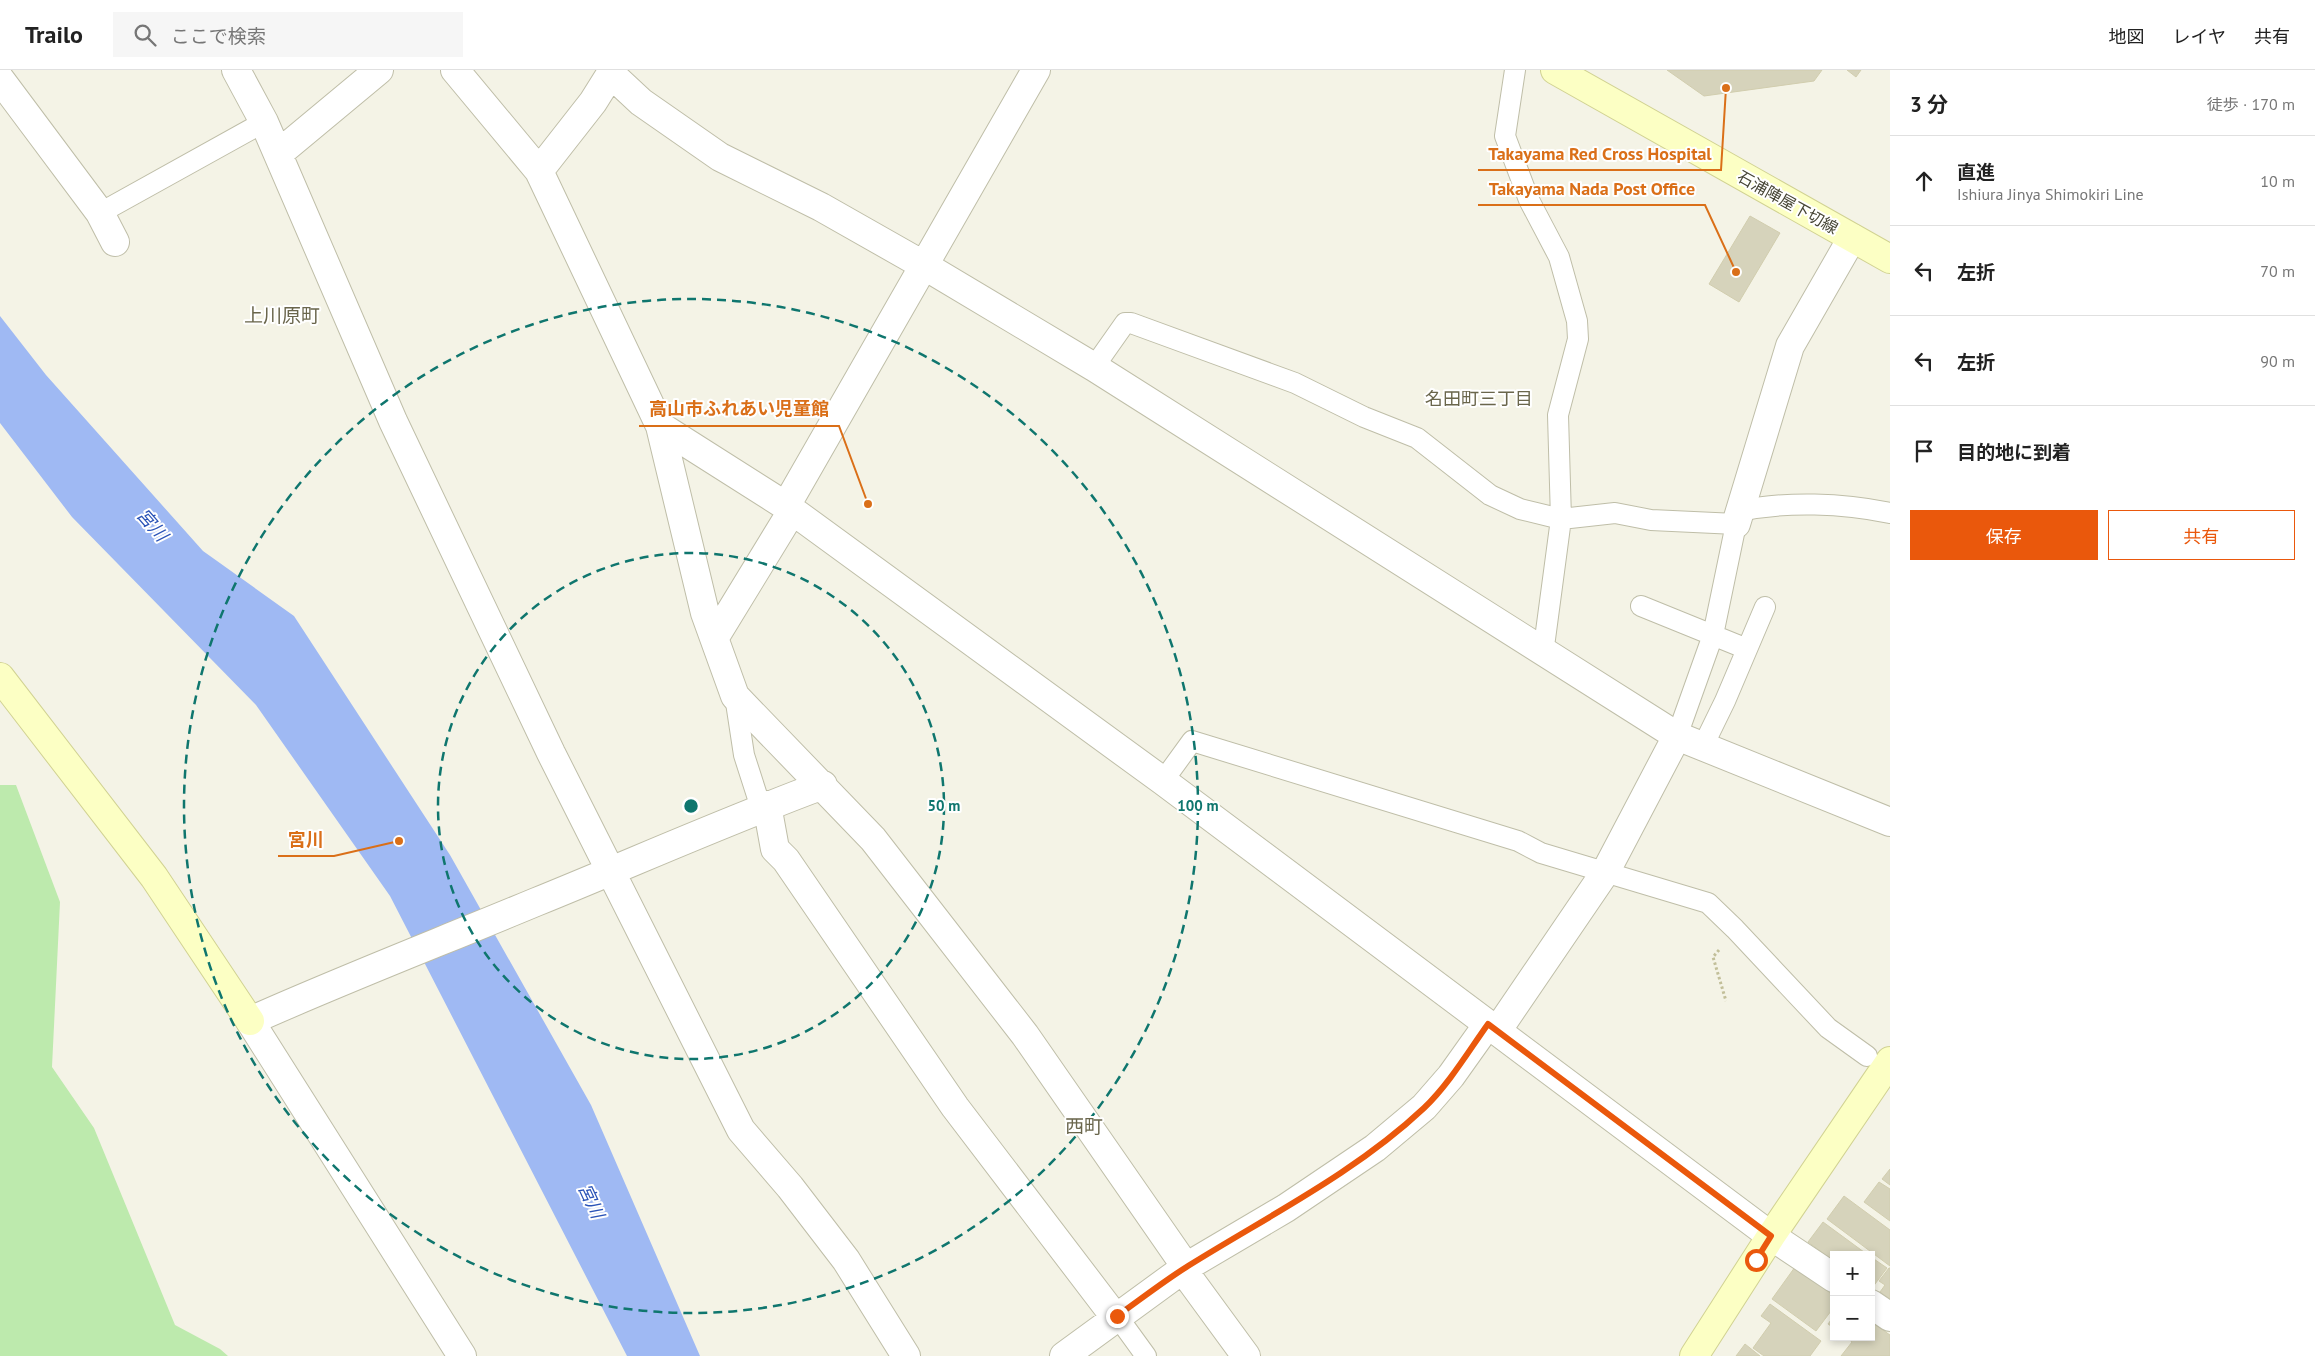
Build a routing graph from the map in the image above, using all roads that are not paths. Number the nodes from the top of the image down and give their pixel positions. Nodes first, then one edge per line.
1 (236, 70) edge
2 (379, 70) edge
3 (454, 70) edge
4 (1036, 70) edge
5 (1516, 70) edge
6 (1555, 70) edge
7 (612, 72) edge
8 (0, 79) edge
9 (264, 122) junction
10 (278, 154) junction
11 (539, 171) junction
12 (100, 213) junction
13 (1852, 238) junction
14 (115, 242) dead end
15 (1890, 259) edge
16 (925, 266) junction
17 (1094, 367) junction
18 (660, 426) junction
19 (789, 509) junction
20 (1890, 512) edge
21 (1738, 518) junction
22 (1561, 519) junction
23 (1641, 606) dead end
24 (1765, 607) dead end
25 (1713, 635) junction
26 (715, 637) junction
27 (1747, 649) junction
28 (1541, 650) junction
29 (0, 677) edge
30 (735, 696) junction
31 (1677, 736) junction
32 (1703, 746) junction
33 (1163, 781) junction
34 (823, 785) junction
35 (764, 807) junction
36 (1890, 822) edge
37 (611, 871) junction
38 (1606, 871) junction
39 (250, 1021) junction
40 (1492, 1027) junction
41 (1878, 1058) edge
42 (1771, 1236) junction
43 (1184, 1268) junction
44 (1830, 1275) edge
45 (1875, 1307) edge
46 (1116, 1317) junction
47 (1890, 1317) edge
48 (462, 1356) edge
49 (906, 1356) edge
50 (1064, 1356) edge
51 (1146, 1356) edge
52 (1246, 1356) edge
53 (1694, 1356) edge

1 - 9 street
2 - 10 street
3 - 11 street
4 - 16 street
5 - 22 lane
6 - 13 main road, 石浦陣屋下切線
7 - 11 street
7 - 16 street
8 - 12 street
9 - 10 street
9 - 12 lane
10 - 37 street
11 - 18 street
12 - 14 street
13 - 15 main road, 石浦陣屋下切線
13 - 21 street
16 - 17 street
16 - 19 street
17 - 22 lane
17 - 28 street
18 - 19 street
18 - 26 street
19 - 26 street
19 - 33 street
20 - 21 lane
21 - 22 lane
21 - 25 lane
22 - 28 lane
23 - 25 lane
24 - 27 lane
25 - 27 lane
25 - 31 lane
26 - 30 street
27 - 32 lane
28 - 31 street
29 - 39 main road
30 - 34 street
30 - 35 lane
31 - 32 street
31 - 38 street
32 - 36 street
33 - 38 lane
33 - 40 street
34 - 35 street
34 - 43 street
35 - 37 street
35 - 46 street
37 - 39 street
37 - 49 street
38 - 40 street
38 - 41 lane
39 - 48 street
40 - 42 street
40 - 43 street
41 - 42 main road
42 - 44 street
42 - 53 main road
43 - 46 street
43 - 52 street
45 - 47 street
46 - 50 street
46 - 51 lane

